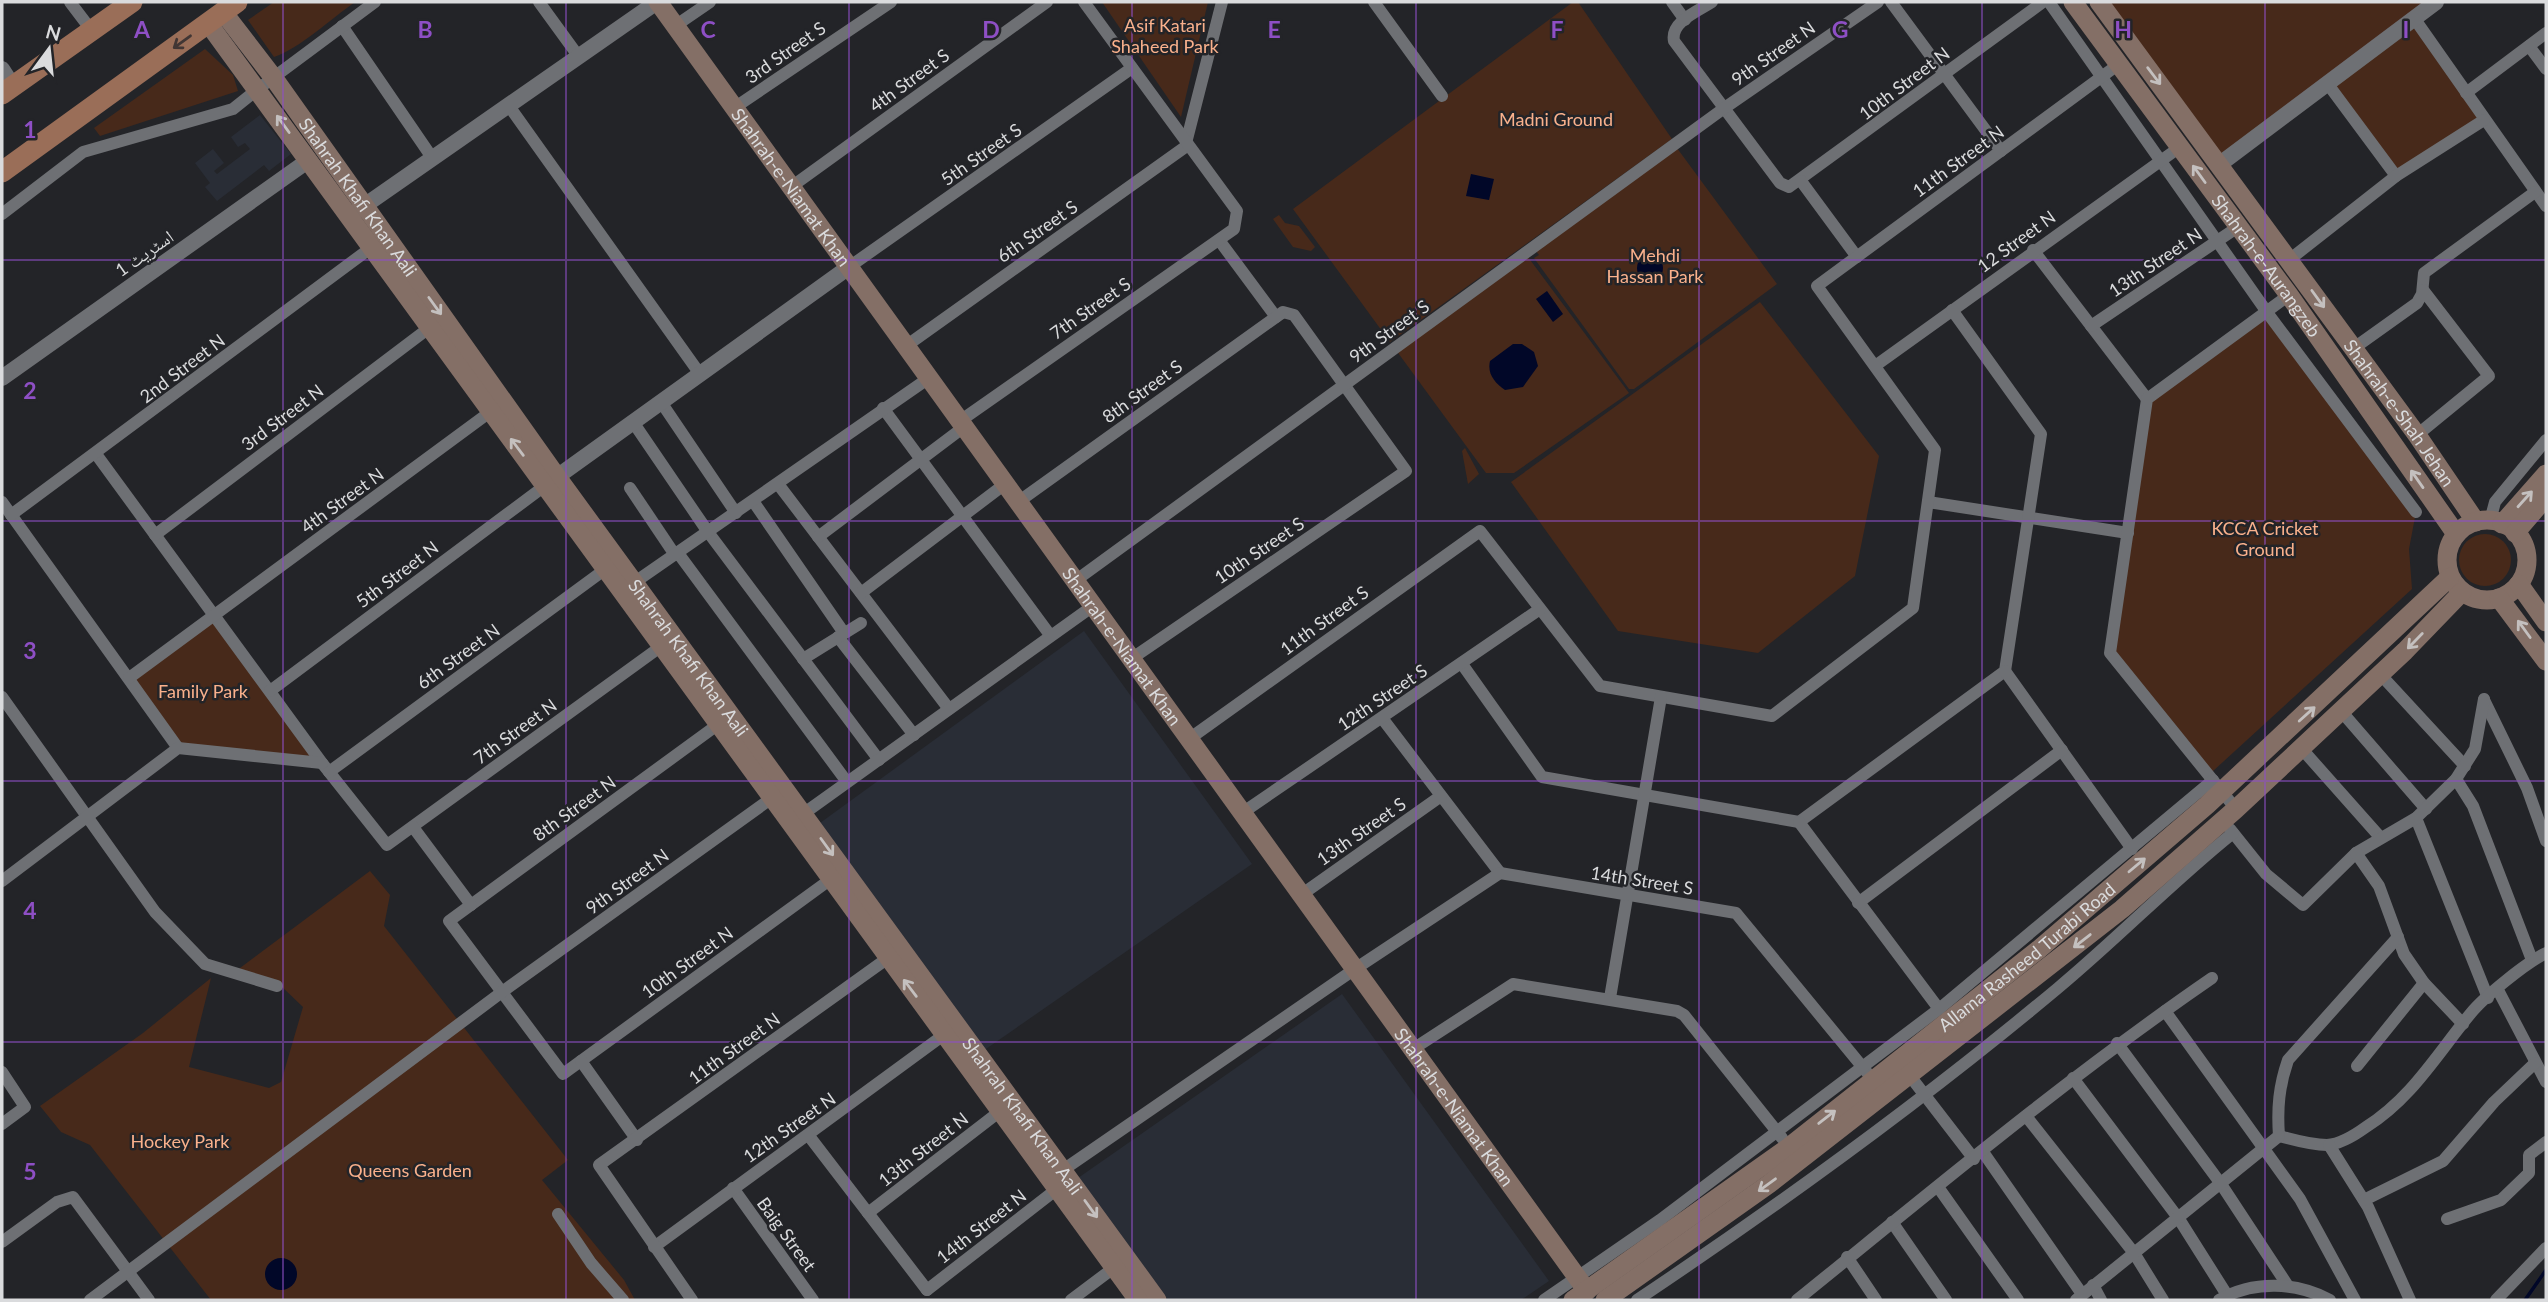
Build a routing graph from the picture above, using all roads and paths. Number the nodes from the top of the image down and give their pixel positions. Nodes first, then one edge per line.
1 (70, 2) edge
2 (132, 2) edge
3 (375, 2) edge
4 (539, 2) edge
5 (657, 2) edge
6 (710, 2) edge
7 (891, 2) edge
8 (1047, 2) edge
9 (1084, 2) edge
10 (1222, 2) edge
11 (1374, 2) edge
12 (1672, 2) edge
13 (1712, 2) edge
14 (1878, 2) edge
15 (1891, 2) edge
16 (2043, 2) edge
17 (2049, 2) edge
18 (2073, 2) edge
19 (2099, 2) edge
20 (2436, 2) edge
21 (223, 12) edge
22 (2414, 18) junction
23 (1685, 20) junction
24 (342, 26) junction
25 (675, 26) junction
26 (92, 31) junction
27 (2546, 33) edge
28 (2529, 46) junction
29 (579, 57) junction
30 (2119, 64) junction
31 (1132, 68) junction
32 (2546, 69) edge
33 (1945, 75) junction
34 (2100, 78) junction
35 (5, 83) edge
36 (265, 83) junction
37 (2327, 83) junction
38 (2466, 93) junction
39 (1443, 96) dead end
40 (509, 106) junction
41 (734, 108) junction
42 (1723, 109) junction
43 (2484, 120) junction
44 (1187, 144) junction
45 (2180, 146) junction
46 (2001, 151) junction
47 (433, 159) junction
48 (2160, 159) junction
49 (309, 160) junction
50 (2220, 164) junction
51 (2, 172) edge
52 (2396, 176) junction
53 (1801, 181) junction
54 (791, 187) junction
55 (2535, 192) junction
56 (2546, 206) edge
57 (357, 211) junction
58 (2, 214) edge
59 (2238, 227) junction
60 (1219, 240) junction
61 (2216, 242) junction
62 (372, 247) junction
63 (2033, 250) junction
64 (1857, 257) junction
65 (2289, 260) junction
66 (849, 267) junction
67 (2423, 290) junction
68 (2289, 295) junction
69 (1952, 310) junction
70 (2267, 312) junction
71 (1282, 314) junction
72 (2091, 326) junction
73 (429, 328) junction
74 (906, 346) junction
75 (2354, 348) junction
76 (1875, 366) junction
77 (700, 374) junction
78 (2, 378) edge
79 (929, 378) junction
80 (1346, 383) junction
81 (2147, 399) junction
82 (661, 402) junction
83 (883, 408) junction
84 (490, 412) junction
85 (634, 422) junction
86 (962, 424) junction
87 (2417, 435) junction
88 (2546, 440) edge
89 (96, 454) junction
90 (922, 460) junction
91 (2546, 474) edge
92 (551, 481) junction
93 (778, 484) junction
94 (1005, 484) junction
95 (630, 488) dead end
96 (2546, 497) edge
97 (753, 501) junction
98 (2, 502) edge
99 (1018, 502) junction
100 (1928, 502) junction
101 (2416, 512) dead end
102 (736, 513) junction
103 (11, 515) junction
104 (963, 516) junction
105 (2028, 519) junction
106 (2496, 525) junction
107 (708, 532) junction
108 (2128, 533) junction
109 (2456, 534) junction
110 (155, 535) junction
111 (818, 537) junction
112 (676, 554) junction
113 (607, 568) junction
114 (1075, 581) junction
115 (635, 583) junction
116 (2519, 583) junction
117 (2456, 584) junction
118 (861, 593) junction
119 (2499, 598) junction
120 (1093, 606) junction
121 (1540, 608) junction
122 (215, 616) junction
123 (2546, 622) edge
124 (861, 623) dead end
125 (841, 635) junction
126 (1050, 635) junction
127 (663, 645) junction
128 (803, 659) junction
129 (1131, 659) junction
130 (2546, 661) edge
131 (1462, 664) junction
132 (2006, 671) junction
133 (2380, 674) junction
134 (130, 678) junction
135 (270, 691) junction
136 (1661, 696) junction
137 (2, 697) edge
138 (949, 709) junction
139 (2341, 711) junction
140 (1382, 718) junction
141 (720, 723) junction
142 (914, 735) junction
143 (1189, 739) junction
144 (178, 748) junction
145 (2301, 748) junction
146 (2062, 750) junction
147 (879, 760) junction
148 (2465, 766) junction
149 (326, 767) junction
150 (2456, 779) junction
151 (847, 782) junction
152 (2217, 786) junction
153 (1644, 795) junction
154 (1441, 796) junction
155 (772, 798) junction
156 (795, 813) junction
157 (1242, 813) junction
158 (2421, 814) junction
159 (87, 816) junction
160 (2230, 821) junction
161 (1799, 822) junction
162 (413, 827) junction
163 (2380, 837) junction
164 (2546, 841) edge
165 (2132, 849) junction
166 (2356, 853) junction
167 (1500, 873) junction
168 (831, 879) junction
169 (2, 881) edge
170 (1301, 895) junction
171 (1628, 895) junction
172 (1858, 903) junction
173 (471, 905) junction
174 (2398, 937) junction
175 (2546, 953) edge
176 (895, 958) junction
177 (2532, 960) junction
178 (1354, 969) junction
179 (2213, 978) dead end
180 (2424, 983) junction
181 (277, 986) dead end
182 (502, 992) junction
183 (2493, 994) junction
184 (1610, 998) junction
185 (1939, 1009) junction
186 (2165, 1011) junction
187 (2463, 1024) junction
188 (945, 1034) junction
189 (2118, 1043) junction
190 (1413, 1049) junction
191 (581, 1061) junction
192 (2535, 1063) junction
193 (2357, 1066) dead end
194 (2, 1072) edge
195 (1869, 1074) junction
196 (1910, 1076) junction
197 (2073, 1078) junction
198 (2546, 1082) edge
199 (1924, 1094) junction
200 (1005, 1108) junction
201 (2026, 1116) junction
202 (2, 1124) edge
203 (809, 1136) junction
204 (2279, 1136) junction
205 (637, 1140) junction
206 (1784, 1140) junction
207 (2546, 1142) edge
208 (2329, 1145) junction
209 (2265, 1149) junction
210 (1978, 1156) junction
211 (1060, 1180) junction
212 (2221, 1184) junction
213 (1938, 1187) junction
214 (733, 1188) junction
215 (2364, 1200) junction
216 (868, 1213) junction
217 (558, 1214) dead end
218 (2179, 1219) junction
219 (2447, 1219) dead end
220 (1892, 1222) junction
221 (2, 1242) edge
222 (654, 1247) junction
223 (2546, 1248) edge
224 (2134, 1253) junction
225 (1847, 1257) junction
226 (1115, 1267) junction
227 (128, 1273) junction
228 (2093, 1285) junction
229 (2288, 1286) junction
230 (1582, 1293) edge
231 (926, 1295) edge
232 (2079, 1297) edge
233 (2223, 1298) edge
234 (1802, 1299) edge
235 (90, 1300) edge
236 (149, 1300) edge
237 (623, 1300) edge
238 (692, 1300) edge
239 (813, 1300) edge
240 (1070, 1300) edge
241 (1138, 1300) edge
242 (1157, 1300) edge
243 (1544, 1300) edge
244 (1605, 1300) edge
245 (1637, 1300) edge
246 (1876, 1300) edge
247 (1946, 1300) edge
248 (2018, 1300) edge
249 (2101, 1300) edge
250 (2163, 1300) edge
251 (2330, 1300) edge
252 (2355, 1300) edge
253 (2410, 1300) edge
254 (2496, 1300) edge

1 - 26 street
2 - 26 main road
3 - 24 street
4 - 29 street
5 - 25 main road, Shahrah-e-Niamat Khan
5 - 29 street
6 - 25 street
7 - 41 street, 3rd Street S
8 - 54 street, 4th Street S
9 - 31 street
10 - 44 street
11 - 39 street
12 - 23 street
13 - 23 street
14 - 42 street, 9th Street N
15 - 33 street
16 - 33 street, 10th Street N
17 - 34 street
18 - 30 main road, Shahrah-e-Aurangzeb
19 -> 50 main road, Shahrah-e-Shah Jehan
20 - 22 street
21 - 36 main road, Shahrah Khafi Khan Aali
21 -> 51 main road
22 - 37 street
22 - 38 street
23 - 42 street
24 - 36 street
24 - 47 street
25 - 41 main road, Shahrah-e-Niamat Khan
26 - 35 main road
27 - 28 street
28 - 32 street
28 - 38 street
29 - 40 street
30 - 34 street, 11th Street N
30 - 45 main road, Shahrah-e-Aurangzeb
31 - 44 street
31 - 66 street, 5th Street S
33 - 46 street
33 - 53 street, 10th Street N
34 - 46 street, 11th Street N
34 - 48 street
49 -> 36 main road, Shahrah Khafi Khan Aali
36 - 57 main road, Shahrah Khafi Khan Aali
36 - 58 street
37 - 50 street
37 - 52 street
38 - 43 street
40 - 47 street
40 - 77 street
41 - 54 main road, Shahrah-e-Niamat Khan
42 - 53 street, 10th Street N
42 - 80 street, 9th Street S
43 - 52 street
43 - 55 street
44 - 60 street, 7th Street S
44 - 74 street, 6th Street S
45 - 48 street, 12 Street N
59 -> 45 main road, Shahrah-e-Aurangzeb
46 - 64 street, 11th Street N
47 - 57 street
48 - 61 street
48 - 63 street, 12 Street N
49 - 57 main road, Shahrah Khafi Khan Aali
49 - 78 street, اسٹریٹ 1
50 - 65 main road, Shahrah-e-Shah Jehan
52 - 65 street
53 - 64 street
54 - 66 main road, Shahrah-e-Niamat Khan
55 - 56 street
55 - 67 street
57 - 62 main road, Shahrah Khafi Khan Aali
57 -> 92 main road, Shahrah Khafi Khan Aali
59 - 61 street, 13th Street N
59 - 68 main road, Shahrah-e-Aurangzeb
60 - 71 street
60 - 86 street, 7th Street S
61 - 70 street
61 - 72 street, 13th Street N
62 - 73 main road, Shahrah Khafi Khan Aali
62 - 89 street, 2nd Street N
63 - 69 street, 12 Street N
63 - 72 street
64 - 76 street, 11th Street N
65 -> 75 main road, Shahrah-e-Shah Jehan
66 - 74 main road, Shahrah-e-Niamat Khan
66 - 77 street
67 - 75 street
67 - 87 street
68 - 70 street
109 -> 68 main road, Shahrah-e-Aurangzeb
69 - 76 street, 12 Street N
69 - 105 street
70 - 81 street
70 - 101 street
71 - 80 street
71 - 99 street, 8th Street S
72 - 81 street
73 - 84 main road, Shahrah Khafi Khan Aali
73 - 110 street, 3rd Street N
74 - 79 main road, Shahrah-e-Niamat Khan
75 - 87 main road, Shahrah-e-Shah Jehan
76 - 100 street
77 - 82 street
79 - 83 street
79 - 86 main road, Shahrah-e-Niamat Khan
80 - 114 street, 9th Street S
80 - 129 street, 10th Street S
81 - 108 street
82 - 85 street
82 - 102 street
83 - 90 street
83 - 93 street
92 -> 84 main road, Shahrah Khafi Khan Aali
84 - 122 street, 4th Street N
85 - 92 street
85 - 107 street
86 - 90 street, 7th Street S
86 - 94 main road, Shahrah-e-Niamat Khan
87 - 106 main road, Shahrah-e-Shah Jehan
88 - 106 street
89 - 103 street, 2nd Street N
89 - 110 street
90 - 104 street
90 - 111 street, 7th Street S
106 -> 91 main road
92 - 113 main road, Shahrah Khafi Khan Aali
92 - 115 main road, Shahrah Khafi Khan Aali
92 - 135 street, 5th Street N
93 - 97 street
93 - 111 street
94 - 99 main road, Shahrah-e-Niamat Khan
94 - 104 street
95 - 112 street
96 - 106 main road
97 - 102 street
97 - 125 street
98 - 103 street
99 - 114 main road, Shahrah-e-Niamat Khan
100 - 105 street
100 - 136 street
102 - 107 street
103 - 134 street
104 - 118 street
104 - 126 street
105 - 108 street
105 - 132 street
106 - 109 main road
106 - 116 main road
107 - 112 street
107 - 128 street
108 - 152 street
109 - 117 main road
110 - 122 street
111 - 118 street
112 - 115 street
112 - 151 street
113 - 127 main road, Shahrah Khafi Khan Aali
113 - 149 street, 6th Street N
114 - 120 main road, Shahrah-e-Niamat Khan
115 - 156 main road, Shahrah Khafi Khan Aali
116 - 119 main road
116 - 123 main road
117 - 119 main road
117 -> 133 main road, Allama Rasheed Turabi Road
152 -> 117 main road, Allama Rasheed Turabi Road
118 - 138 street
130 -> 119 main road
120 - 126 street
120 - 129 main road, Shahrah-e-Niamat Khan
121 - 131 street, 12th Street S
121 - 136 street
121 - 143 street, 11th Street S
122 - 134 street, 4th Street N
122 - 135 street
124 - 125 street
125 - 128 street
125 - 142 street
126 - 138 street
127 - 141 main road, Shahrah Khafi Khan Aali
127 - 162 street, 7th Street N
128 - 147 street
129 - 143 main road, Shahrah-e-Niamat Khan
131 - 140 street, 12th Street S
131 - 153 street
132 - 146 street
132 - 161 street
133 - 139 main road, Allama Rasheed Turabi Road
133 - 148 street
134 - 144 street
135 - 149 street
136 - 153 street
137 - 159 street
138 - 142 street
139 - 145 main road, Allama Rasheed Turabi Road
139 - 158 street
140 - 154 street
140 - 157 street, 12th Street S
141 - 155 main road, Shahrah Khafi Khan Aali
141 - 173 street, 8th Street N
142 - 147 street
143 - 157 main road, Shahrah-e-Niamat Khan
144 - 149 street
144 - 159 street
145 - 160 main road, Allama Rasheed Turabi Road
145 - 163 street
146 - 165 street
146 - 172 street
147 - 151 street
148 - 150 street
148 - 164 street
149 - 162 street, 7th Street N
150 - 158 street
150 - 177 street
151 - 156 street
152 - 160 street
152 - 165 street
195 -> 152 main road, Allama Rasheed Turabi Road
153 - 161 street
153 - 171 street
154 - 167 street
154 - 170 street, 13th Street S
155 - 156 main road, Shahrah Khafi Khan Aali
155 - 182 street, 9th Street N
156 - 168 main road, Shahrah Khafi Khan Aali
156 -> 176 main road, Shahrah Khafi Khan Aali
157 - 170 main road, Shahrah-e-Niamat Khan
158 - 163 street
158 - 183 street
159 - 169 street
159 - 181 street
160 - 166 street
160 -> 196 main road, Allama Rasheed Turabi Road
160 - 199 street
161 - 172 street
162 - 173 street
163 - 166 street
165 - 185 street
166 - 174 street
167 - 171 street, 14th Street S
167 - 178 street
168 - 176 main road, Shahrah Khafi Khan Aali
168 - 191 street, 10th Street N
170 - 178 main road, Shahrah-e-Niamat Khan
171 - 184 street
171 - 195 street, 14th Street S
172 - 185 street
173 - 182 street, 8th Street N
174 - 180 street
174 - 204 street
175 - 177 street
188 -> 176 main road, Shahrah Khafi Khan Aali
176 - 200 main road, Shahrah Khafi Khan Aali
176 - 205 street, 11th Street N
177 - 183 street
178 - 190 main road, Shahrah-e-Niamat Khan
178 - 211 street, 14th Street N
179 - 186 street
180 - 187 street
180 - 193 street
182 - 191 street, 10th Street N
182 - 227 street, 9th Street N
183 - 187 street
183 - 192 street
184 - 190 street
184 - 206 street
185 - 195 street
186 - 189 street
186 - 209 street
187 - 208 street
188 - 200 main road, Shahrah Khafi Khan Aali
188 - 203 street, 12th Street N
189 - 197 street
189 - 212 street
190 - 230 main road, Shahrah-e-Niamat Khan
191 - 205 street
192 - 198 street
192 - 215 street
194 - 202 street
195 - 206 main road, Allama Rasheed Turabi Road
196 - 199 street
196 -> 244 main road, Allama Rasheed Turabi Road
197 - 201 street
197 - 218 street
199 - 210 street
199 - 245 street
200 - 211 main road, Shahrah Khafi Khan Aali
200 - 216 street, 13th Street N
201 - 210 street
201 - 224 street
203 - 214 street, 12th Street N
203 - 216 street
204 - 208 street
204 - 209 street
205 - 222 street, 11th Street N
206 - 230 main road, Allama Rasheed Turabi Road
207 - 219 street
208 - 215 street
209 - 212 street
209 - 252 street
210 - 213 street
210 - 232 street
211 - 226 main road, Shahrah Khafi Khan Aali
211 - 231 street, 14th Street N
211 -> 242 main road, Shahrah Khafi Khan Aali
212 - 218 street
212 - 229 street
213 - 220 street
213 - 248 street
214 - 222 street, 12th Street N
214 - 239 street, Baig Street
215 - 253 street
216 - 231 street
217 - 237 street
218 - 224 street
218 - 233 street
220 - 225 street
220 - 247 street
221 - 227 street
222 - 238 street
223 - 254 street
224 - 228 street
224 - 250 street
225 - 234 street
225 - 246 street
226 - 240 street
226 - 241 main road, Shahrah Khafi Khan Aali
227 - 235 street
227 - 236 street
228 - 232 street
228 - 249 street
229 - 233 street
229 - 251 street
230 - 243 street

